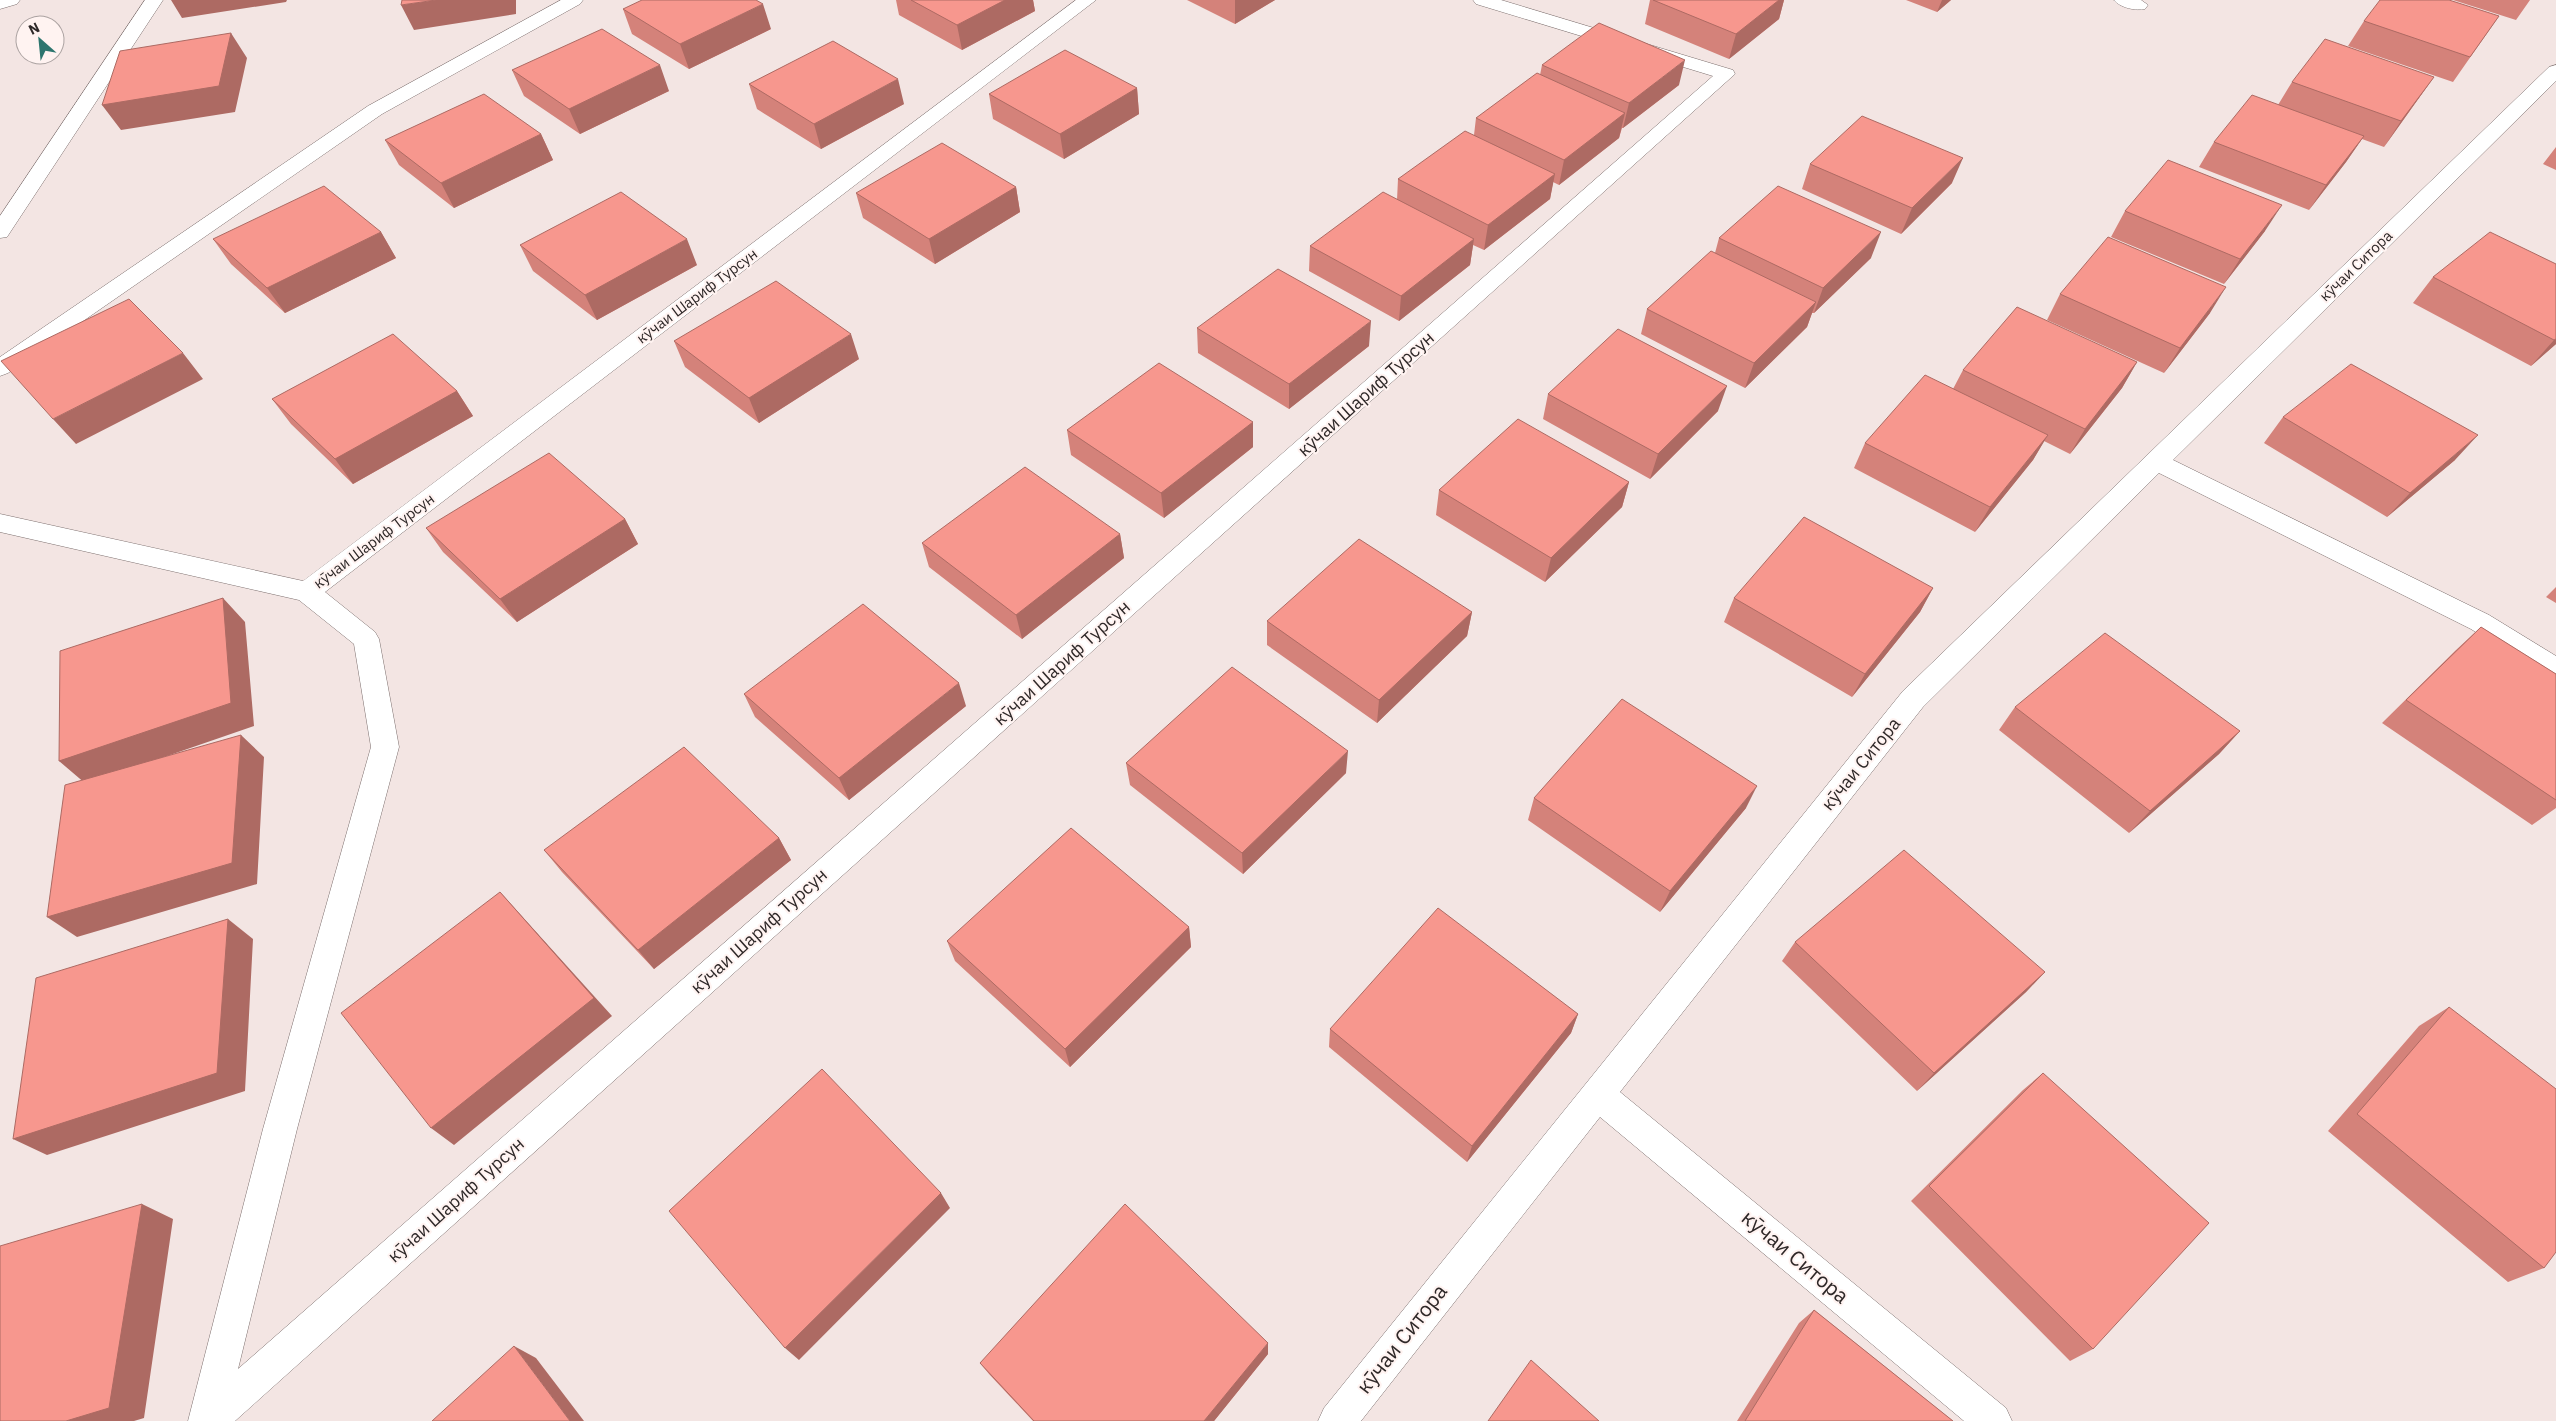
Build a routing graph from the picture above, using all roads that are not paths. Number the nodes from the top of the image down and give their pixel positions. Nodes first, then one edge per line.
1 (11, 0) edge
2 (154, 0) edge
3 (574, 0) edge
4 (1087, 0) edge
5 (1482, 0) edge
6 (0, 4) edge
7 (2556, 71) edge
8 (0, 232) edge
9 (0, 368) edge
10 (2155, 461) junction
11 (0, 524) edge
12 (307, 592) junction
13 (2556, 669) edge
14 (1597, 1094) junction
15 (207, 1421) edge
16 (1337, 1421) edge
17 (1993, 1421) edge

1 - 6 street
2 - 8 street
3 - 9 street
4 - 12 street, кӯчаи Шариф Турсун
5 - 15 street, кӯчаи Шариф Турсун
7 - 10 street, кӯчаи Ситора
10 - 13 street
10 - 14 street, кӯчаи Ситора
11 - 12 street, кӯчаи Шариф Турсун
12 - 15 street, кӯчаи Шариф Турсун
14 - 16 street, кӯчаи Ситора
14 - 17 street, кӯчаи Ситора

